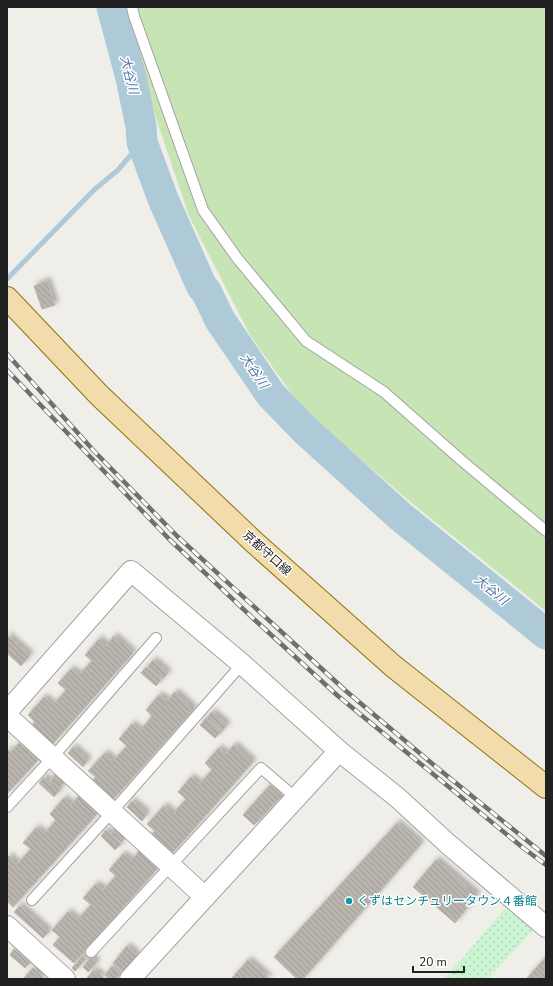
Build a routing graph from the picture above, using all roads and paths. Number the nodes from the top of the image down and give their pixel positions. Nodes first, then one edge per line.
1 (132, 7) edge
2 (7, 298) edge
3 (546, 531) edge
4 (156, 638) dead end
5 (242, 664) junction
6 (7, 712) edge
7 (7, 716) edge
8 (339, 751) junction
9 (52, 758) junction
10 (546, 787) edge
11 (296, 798) junction
12 (7, 807) edge
13 (112, 812) junction
14 (171, 866) junction
15 (205, 897) junction
16 (32, 900) dead end
17 (7, 927) edge
18 (546, 927) edge
19 (91, 952) dead end
20 (65, 979) edge
21 (130, 979) edge

1 - 3 lane
2 - 10 main road, 京都守口線
4 - 9 lane
5 - 6 street
5 - 8 street
5 - 13 lane
7 - 9 street
8 - 11 street
8 - 18 street
9 - 12 lane
9 - 13 street
11 - 14 lane
11 - 15 street
13 - 14 street
13 - 16 lane
14 - 15 street
14 - 19 lane
15 - 21 street
17 - 20 street

